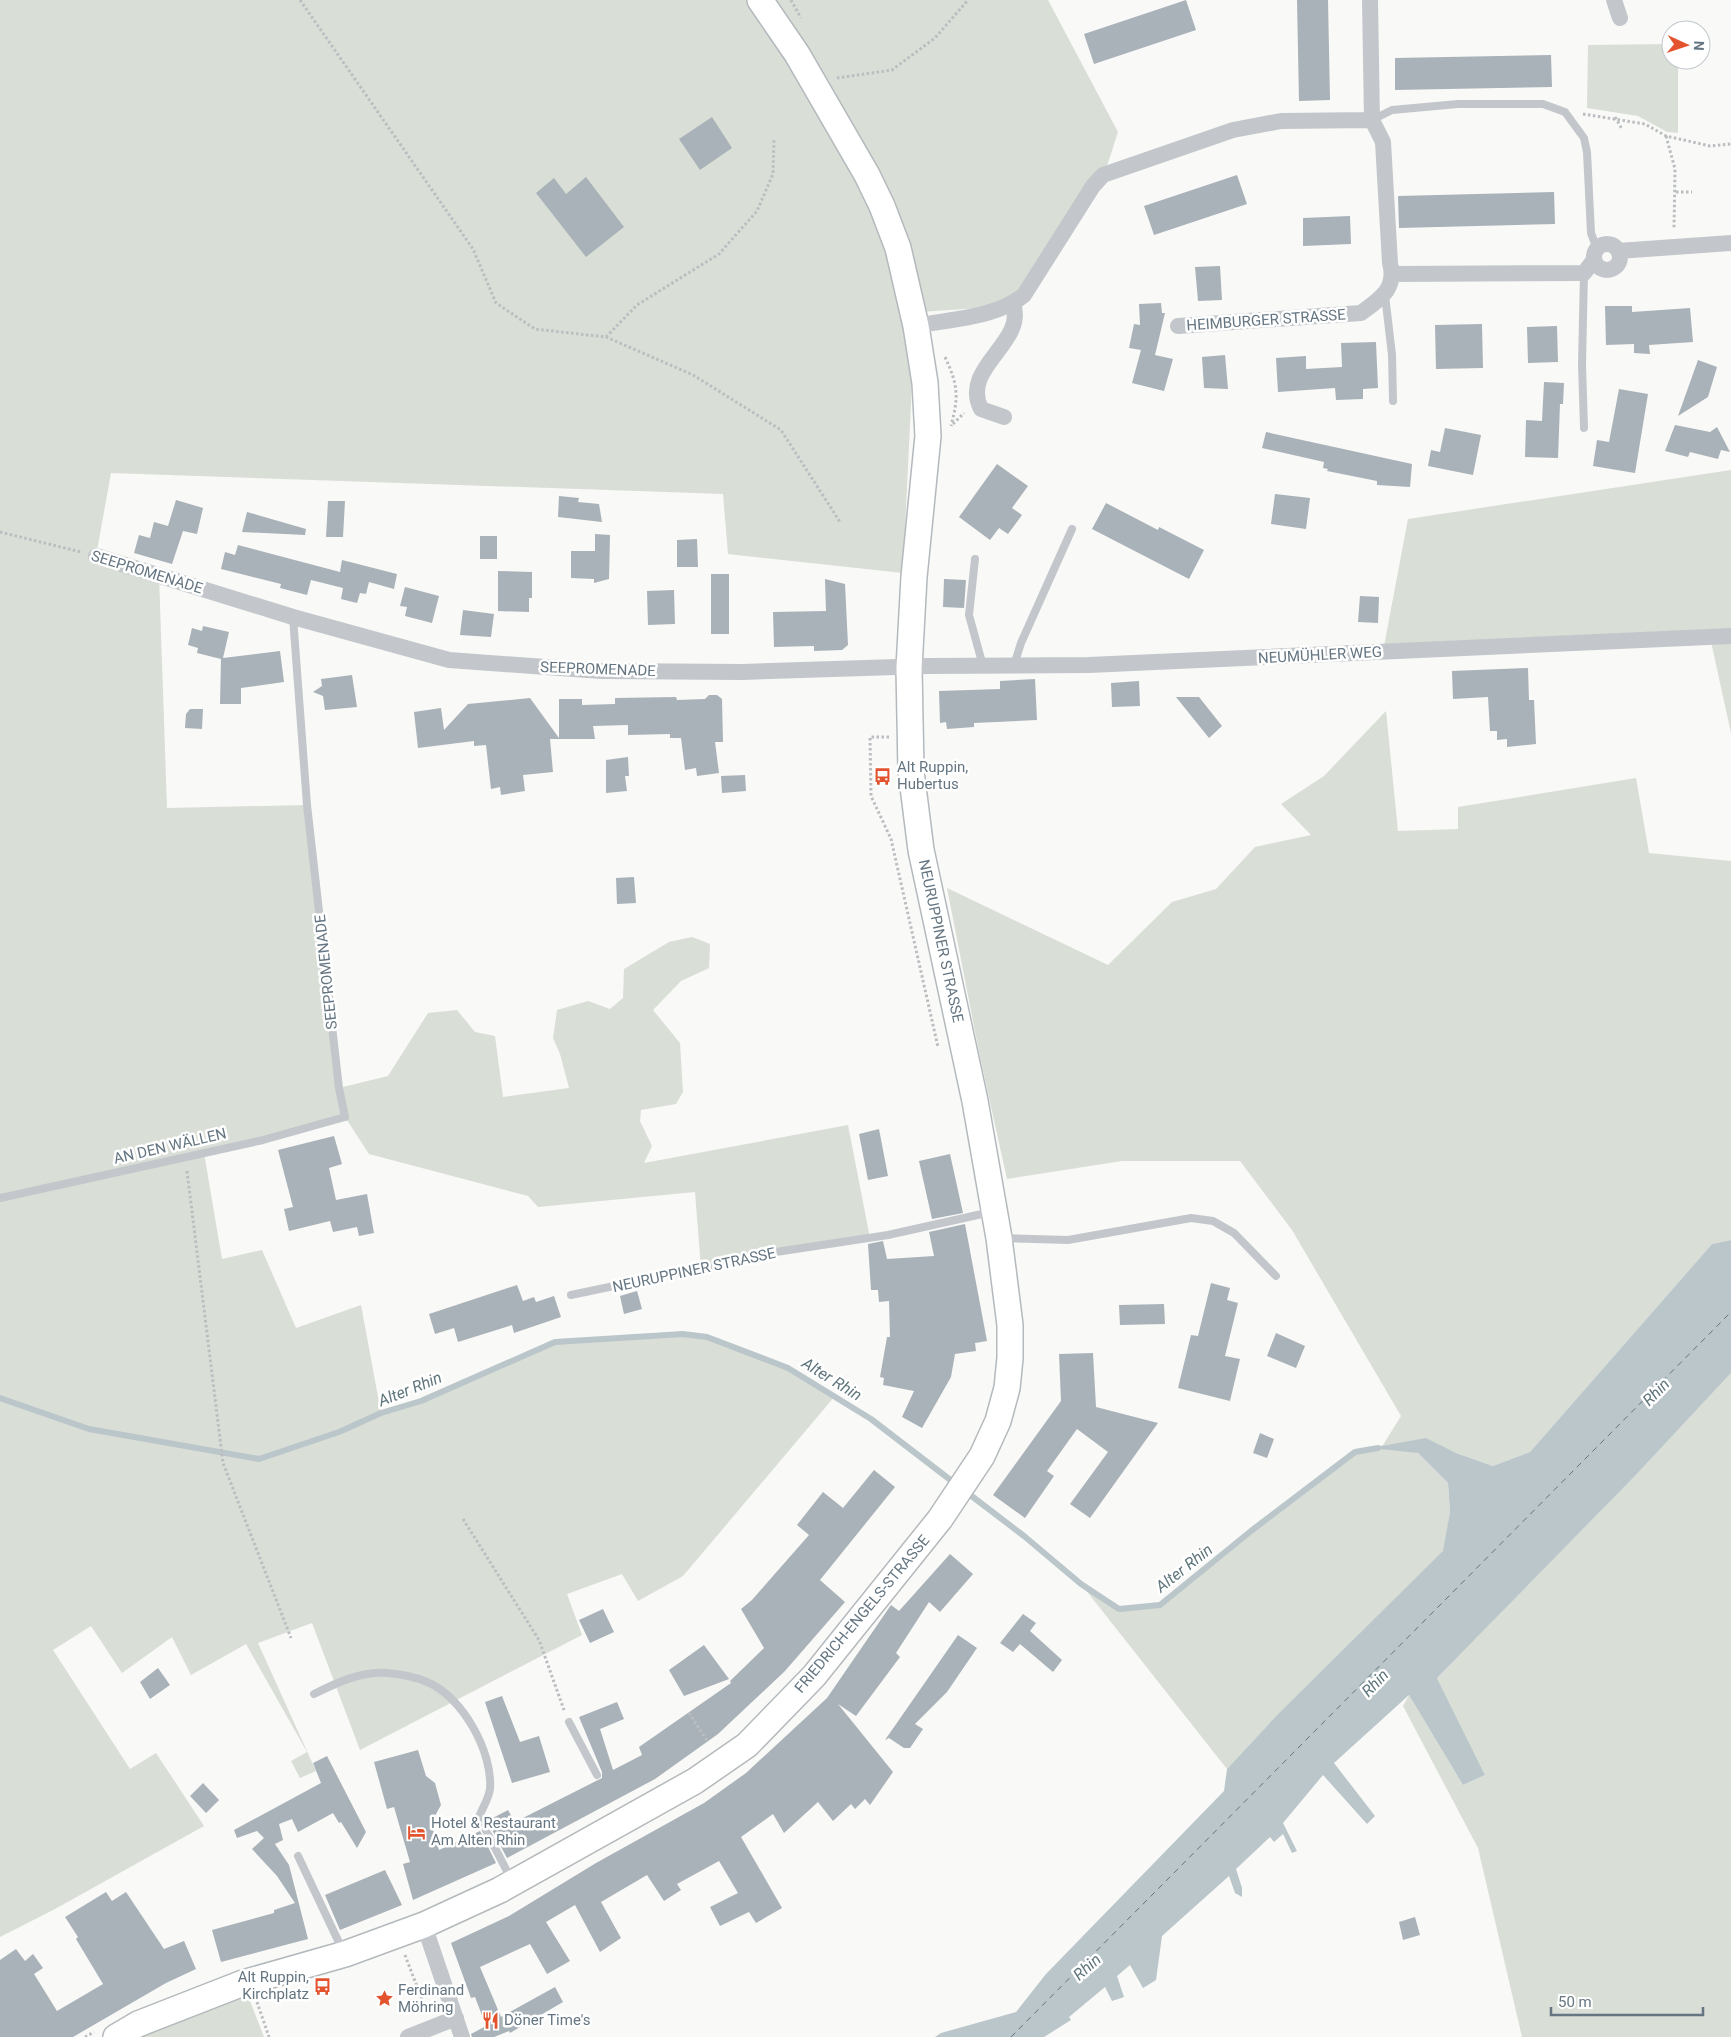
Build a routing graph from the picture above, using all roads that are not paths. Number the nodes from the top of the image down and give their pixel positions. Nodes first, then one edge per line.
1 (1370, 0) edge
2 (1614, 0) edge
3 (763, 5) edge
4 (1620, 18) dead end
5 (1372, 120) junction
6 (1731, 243) edge
7 (1618, 251) junction
8 (1595, 254) junction
9 (1584, 273) junction
10 (1393, 274) junction
11 (1385, 295) junction
12 (1013, 304) junction
13 (916, 326) junction
14 (1178, 326) dead end
15 (1393, 401) dead end
16 (1004, 417) dead end
17 (1584, 428) dead end
18 (1072, 529) dead end
19 (96, 556) road end
20 (975, 559) dead end
21 (294, 617) junction
22 (1731, 636) edge
23 (1014, 665) junction
24 (983, 666) junction
25 (909, 668) junction
26 (345, 1117) joint
27 (0, 1198) edge
28 (993, 1211) junction
29 (999, 1238) junction
30 (1276, 1276) dead end
31 (570, 1295) dead end
32 (940, 1519) joint
33 (314, 1694) dead end
34 (569, 1722) road end
35 (597, 1775) dead end
36 (298, 1856) dead end
37 (513, 1883) junction
38 (424, 1925) junction
39 (345, 1954) junction
40 (456, 2018) junction
41 (109, 2032) edge
42 (408, 2037) edge
43 (462, 2037) edge

1 - 5 street
2 - 4 street
3 - 13 main road, NEURUPPINER STRASSE
5 - 8 lane
5 - 10 street
5 - 12 street
6 - 7 street
7 - 8 street
7 - 8 street
8 - 9 street
9 - 10 street
9 - 17 lane
10 - 11 street
11 - 14 street, HEIMBURGER STRASSE
11 - 15 lane
12 - 13 street
12 - 16 street
13 - 25 main road, NEURUPPINER STRASSE
18 - 23 lane
19 - 21 street, SEEPROMENADE
20 - 24 lane
21 - 25 street, SEEPROMENADE
21 - 26 lane, SEEPROMENADE
22 - 23 street, NEUMÜHLER WEG
23 - 24 street, NEUMÜHLER WEG
24 - 25 street, NEUMÜHLER WEG
25 - 28 main road, NEURUPPINER STRASSE
26 - 27 lane, AN DEN WÄLLEN
28 - 29 main road, NEURUPPINER STRASSE
28 - 31 lane, NEURUPPINER STRASSE
29 - 30 lane
29 - 32 main road, NEURUPPINER STRASSE
32 - 37 main road, FRIEDRICH-ENGELS-STRASSE
33 - 37 lane
34 - 35 lane
36 - 39 lane
37 - 38 main road, FRIEDRICH-ENGELS-STRASSE
38 - 39 main road, FRIEDRICH-ENGELS-STRASSE
38 - 40 street
39 - 41 main road, FRIEDRICH-ENGELS-STRASSE
40 - 42 street
40 - 43 street

